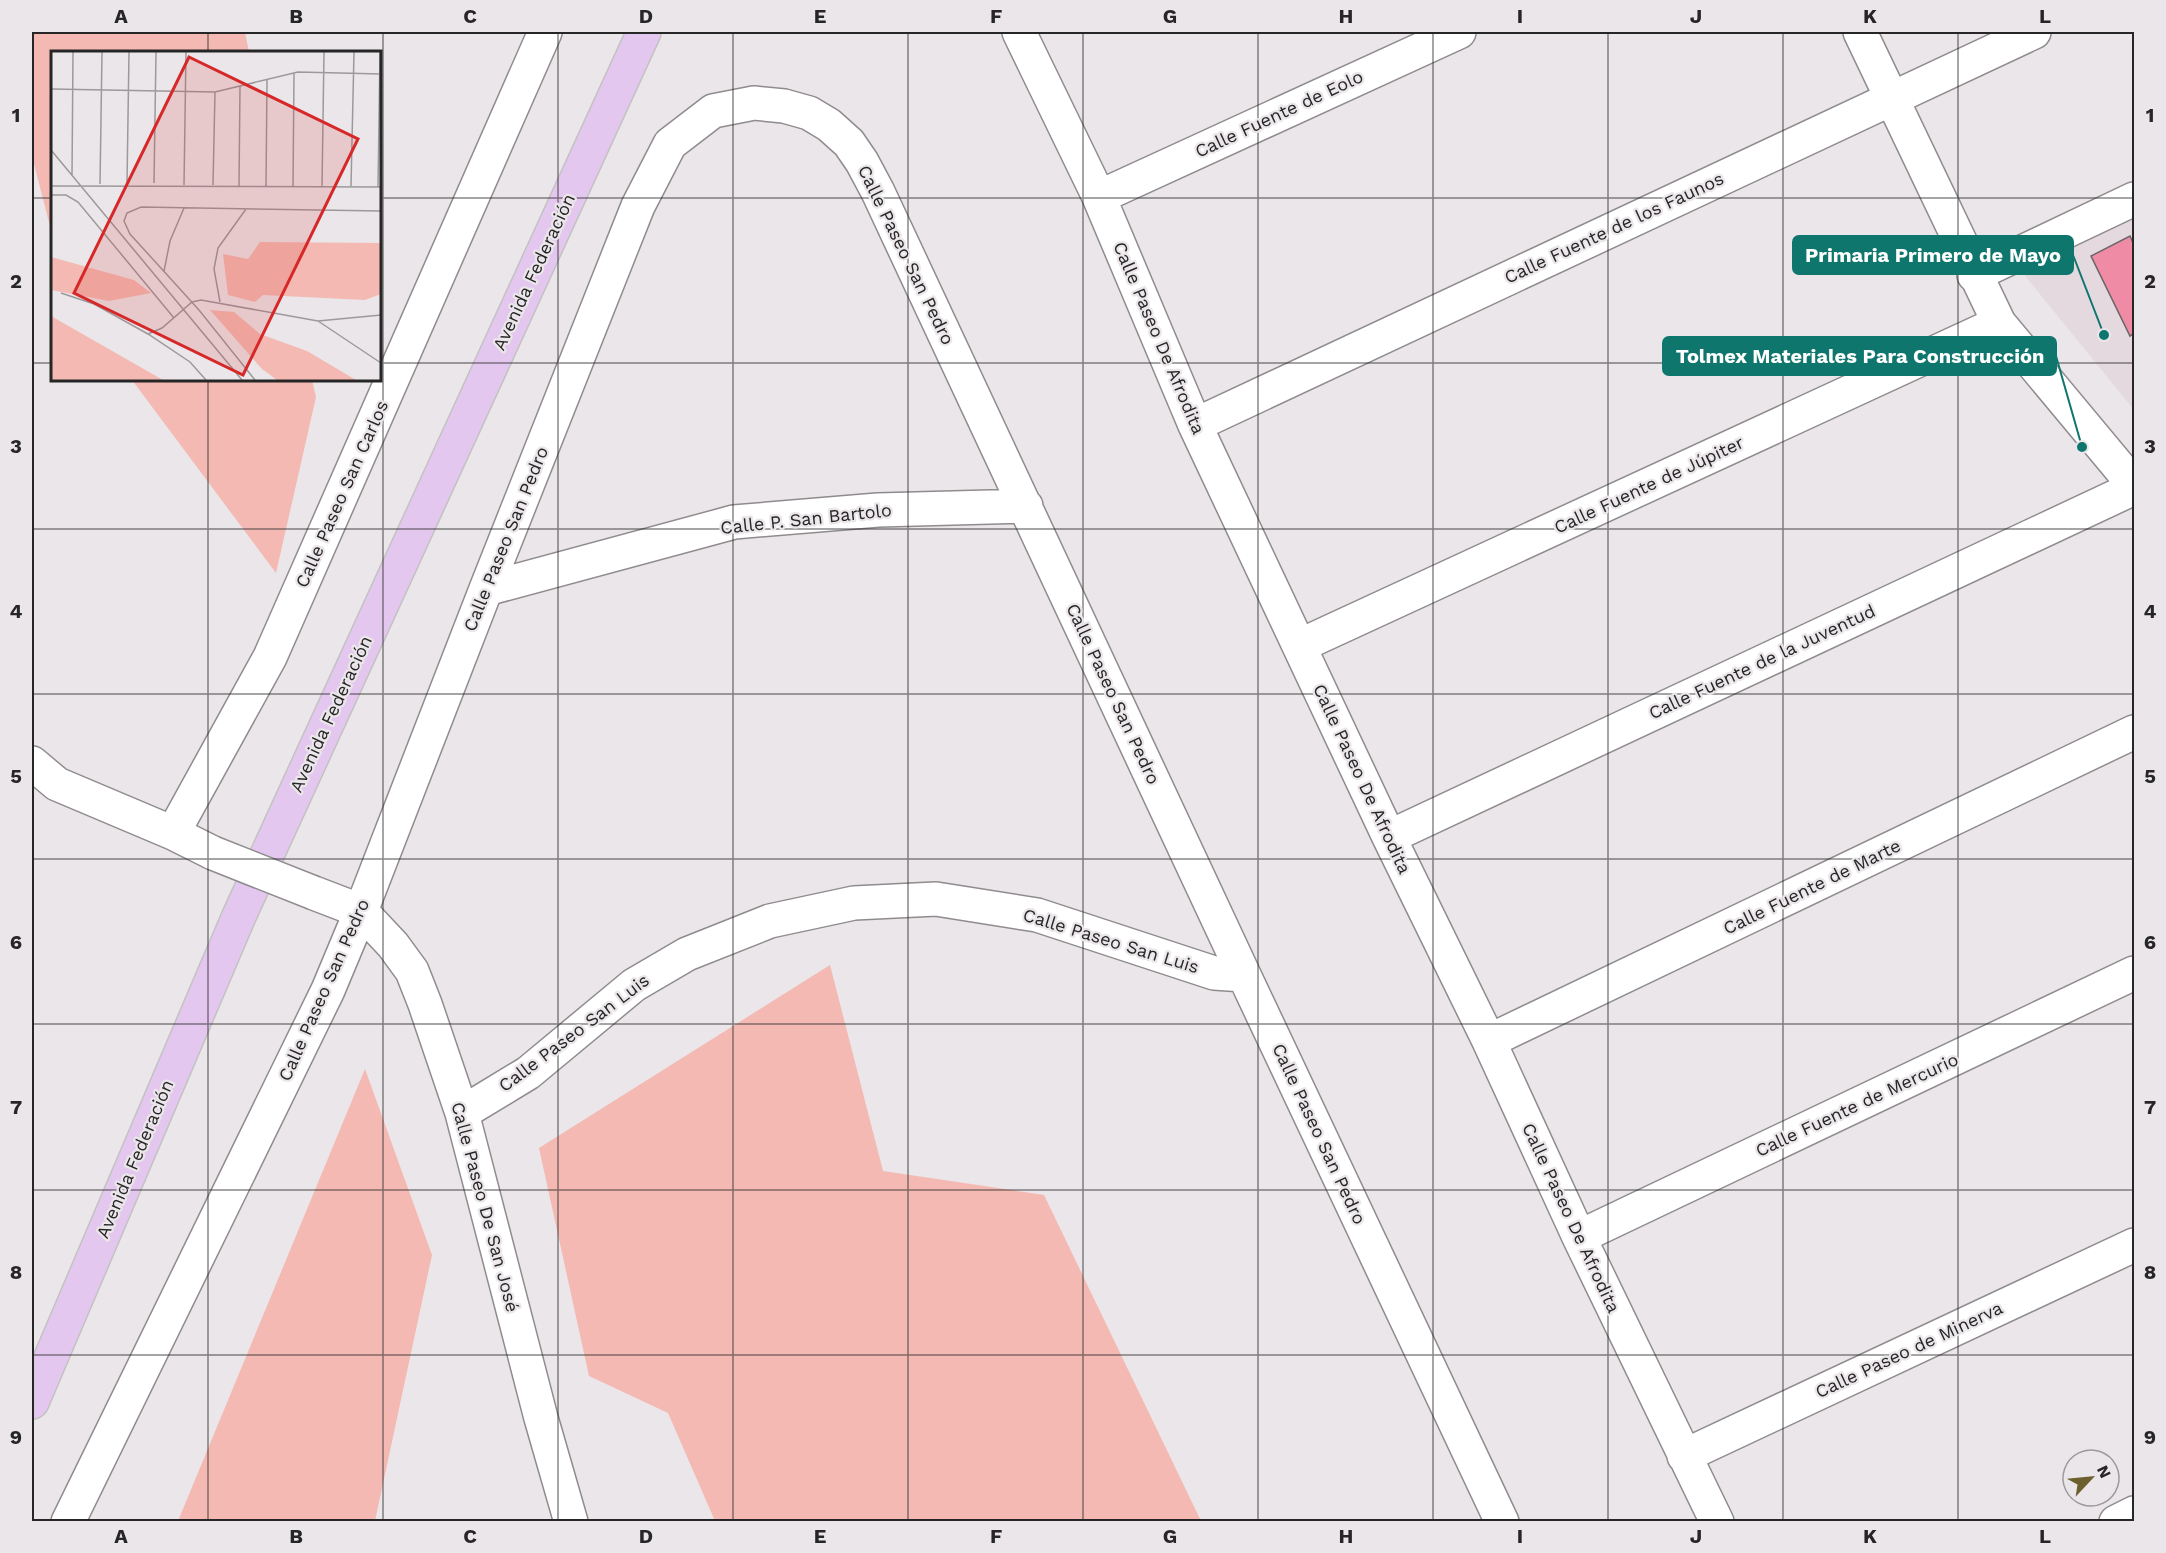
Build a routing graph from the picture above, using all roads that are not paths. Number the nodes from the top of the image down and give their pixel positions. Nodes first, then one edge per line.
1 (545, 32) edge
2 (644, 32) edge
3 (1019, 32) edge
4 (1459, 32) edge
5 (1860, 32) edge
6 (2034, 32) edge
7 (1891, 99) junction
8 (1099, 197) junction
9 (2134, 199) edge
10 (1974, 275) junction
11 (1998, 323) junction
12 (1195, 425) junction
13 (2134, 486) edge
14 (1026, 506) junction
15 (486, 589) junction
16 (1299, 646) junction
17 (2134, 732) edge
18 (32, 763) edge
19 (44, 790) edge
20 (174, 832) junction
21 (1389, 837) junction
22 (361, 911) junction
23 (2134, 973) edge
24 (1244, 975) junction
25 (1489, 1041) junction
26 (462, 1113) junction
27 (1579, 1237) junction
28 (2134, 1245) edge
29 (32, 1402) edge
30 (1684, 1456) junction
31 (2134, 1513) edge
32 (68, 1521) edge
33 (571, 1521) edge
34 (1502, 1521) edge
35 (1717, 1521) edge
36 (2116, 1521) edge

1 - 20 street, Calle Paseo San Carlos
2 - 29 main road, Avenida Federación
3 - 8 street, Calle Paseo De Afrodita
4 - 8 street, Calle Fuente de Eolo
5 - 7 street
6 - 7 street, Calle Fuente de los Faunos
7 - 10 street
7 - 12 street, Calle Fuente de los Faunos
8 - 12 street, Calle Paseo De Afrodita
9 - 10 street
10 - 11 street
11 - 13 street
11 - 16 street, Calle Fuente de Júpiter
12 - 16 street, Calle Paseo De Afrodita
13 - 21 street, Calle Fuente de la Juventud
14 - 15 street, Calle P. San Bartolo
14 - 15 street, Calle Paseo San Pedro
14 - 24 street, Calle Paseo San Pedro
15 - 22 street, Calle Paseo San Pedro
16 - 21 street, Calle Paseo De Afrodita
17 - 25 street, Calle Fuente de Marte
18 - 19 street
19 - 20 street
20 - 22 street, bridge
21 - 25 street, Calle Paseo De Afrodita
22 - 26 street, Calle Paseo De San José
22 - 32 street, Calle Paseo San Pedro
23 - 27 street, Calle Fuente de Mercurio
24 - 26 street, Calle Paseo San Luis
24 - 34 street, Calle Paseo San Pedro
25 - 27 street, Calle Paseo De Afrodita
26 - 33 street, Calle Paseo De San José
27 - 30 street, Calle Paseo De Afrodita
28 - 30 street, Calle Paseo de Minerva
30 - 35 street, Calle Paseo De Afrodita
31 - 36 street

